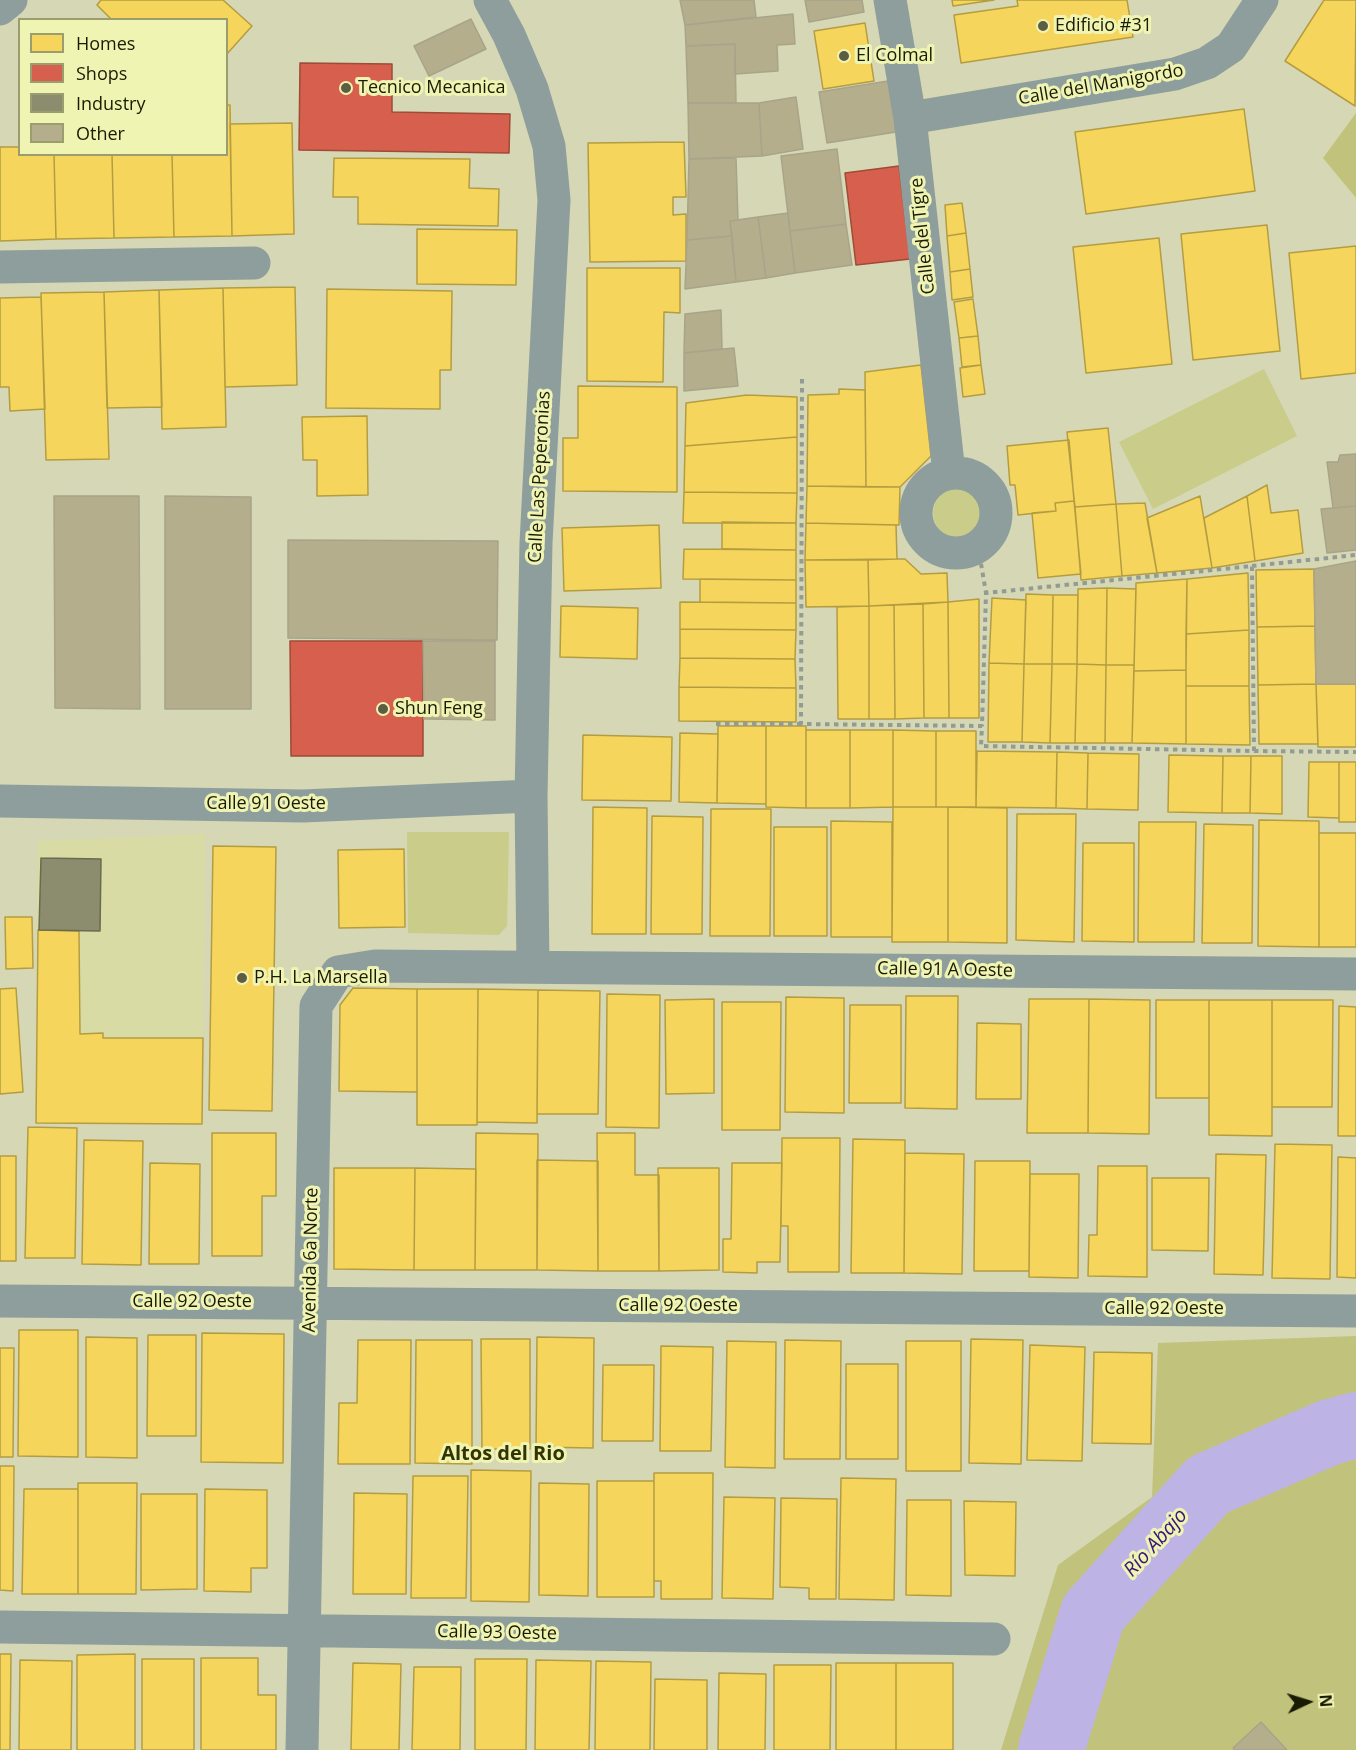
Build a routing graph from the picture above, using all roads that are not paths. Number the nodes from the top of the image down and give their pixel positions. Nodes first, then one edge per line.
1 (11, 0) edge
2 (490, 0) edge
3 (890, 0) edge
4 (1262, 0) edge
5 (0, 9) edge
6 (910, 118) junction
7 (254, 263) dead end
8 (0, 267) edge
9 (949, 473) junction
10 (531, 796) junction
11 (0, 801) edge
12 (533, 967) junction
13 (1356, 974) edge
14 (0, 1301) edge
15 (310, 1303) junction
16 (1356, 1311) edge
17 (0, 1627) edge
18 (304, 1630) junction
19 (994, 1639) dead end
20 (302, 1750) edge

1 - 5 street
2 - 10 street, Calle Las Peperonias
3 - 6 street, Calle del Tigre
4 - 6 street, Calle del Manigordo
6 - 9 street, Calle del Tigre
7 - 8 street
9 - 9 street
10 - 11 street, Calle 91 Oeste
10 - 12 street, Calle Las Peperonias
12 - 13 street, Calle 91 A Oeste
12 - 15 street, Avenida 6a Norte
14 - 15 street, Calle 92 Oeste
15 - 16 street, Calle 92 Oeste
15 - 18 street, Avenida 6a Norte
17 - 18 street, Calle 93 Oeste
18 - 19 street, Calle 93 Oeste
18 - 20 street, Avenida 6a Norte

